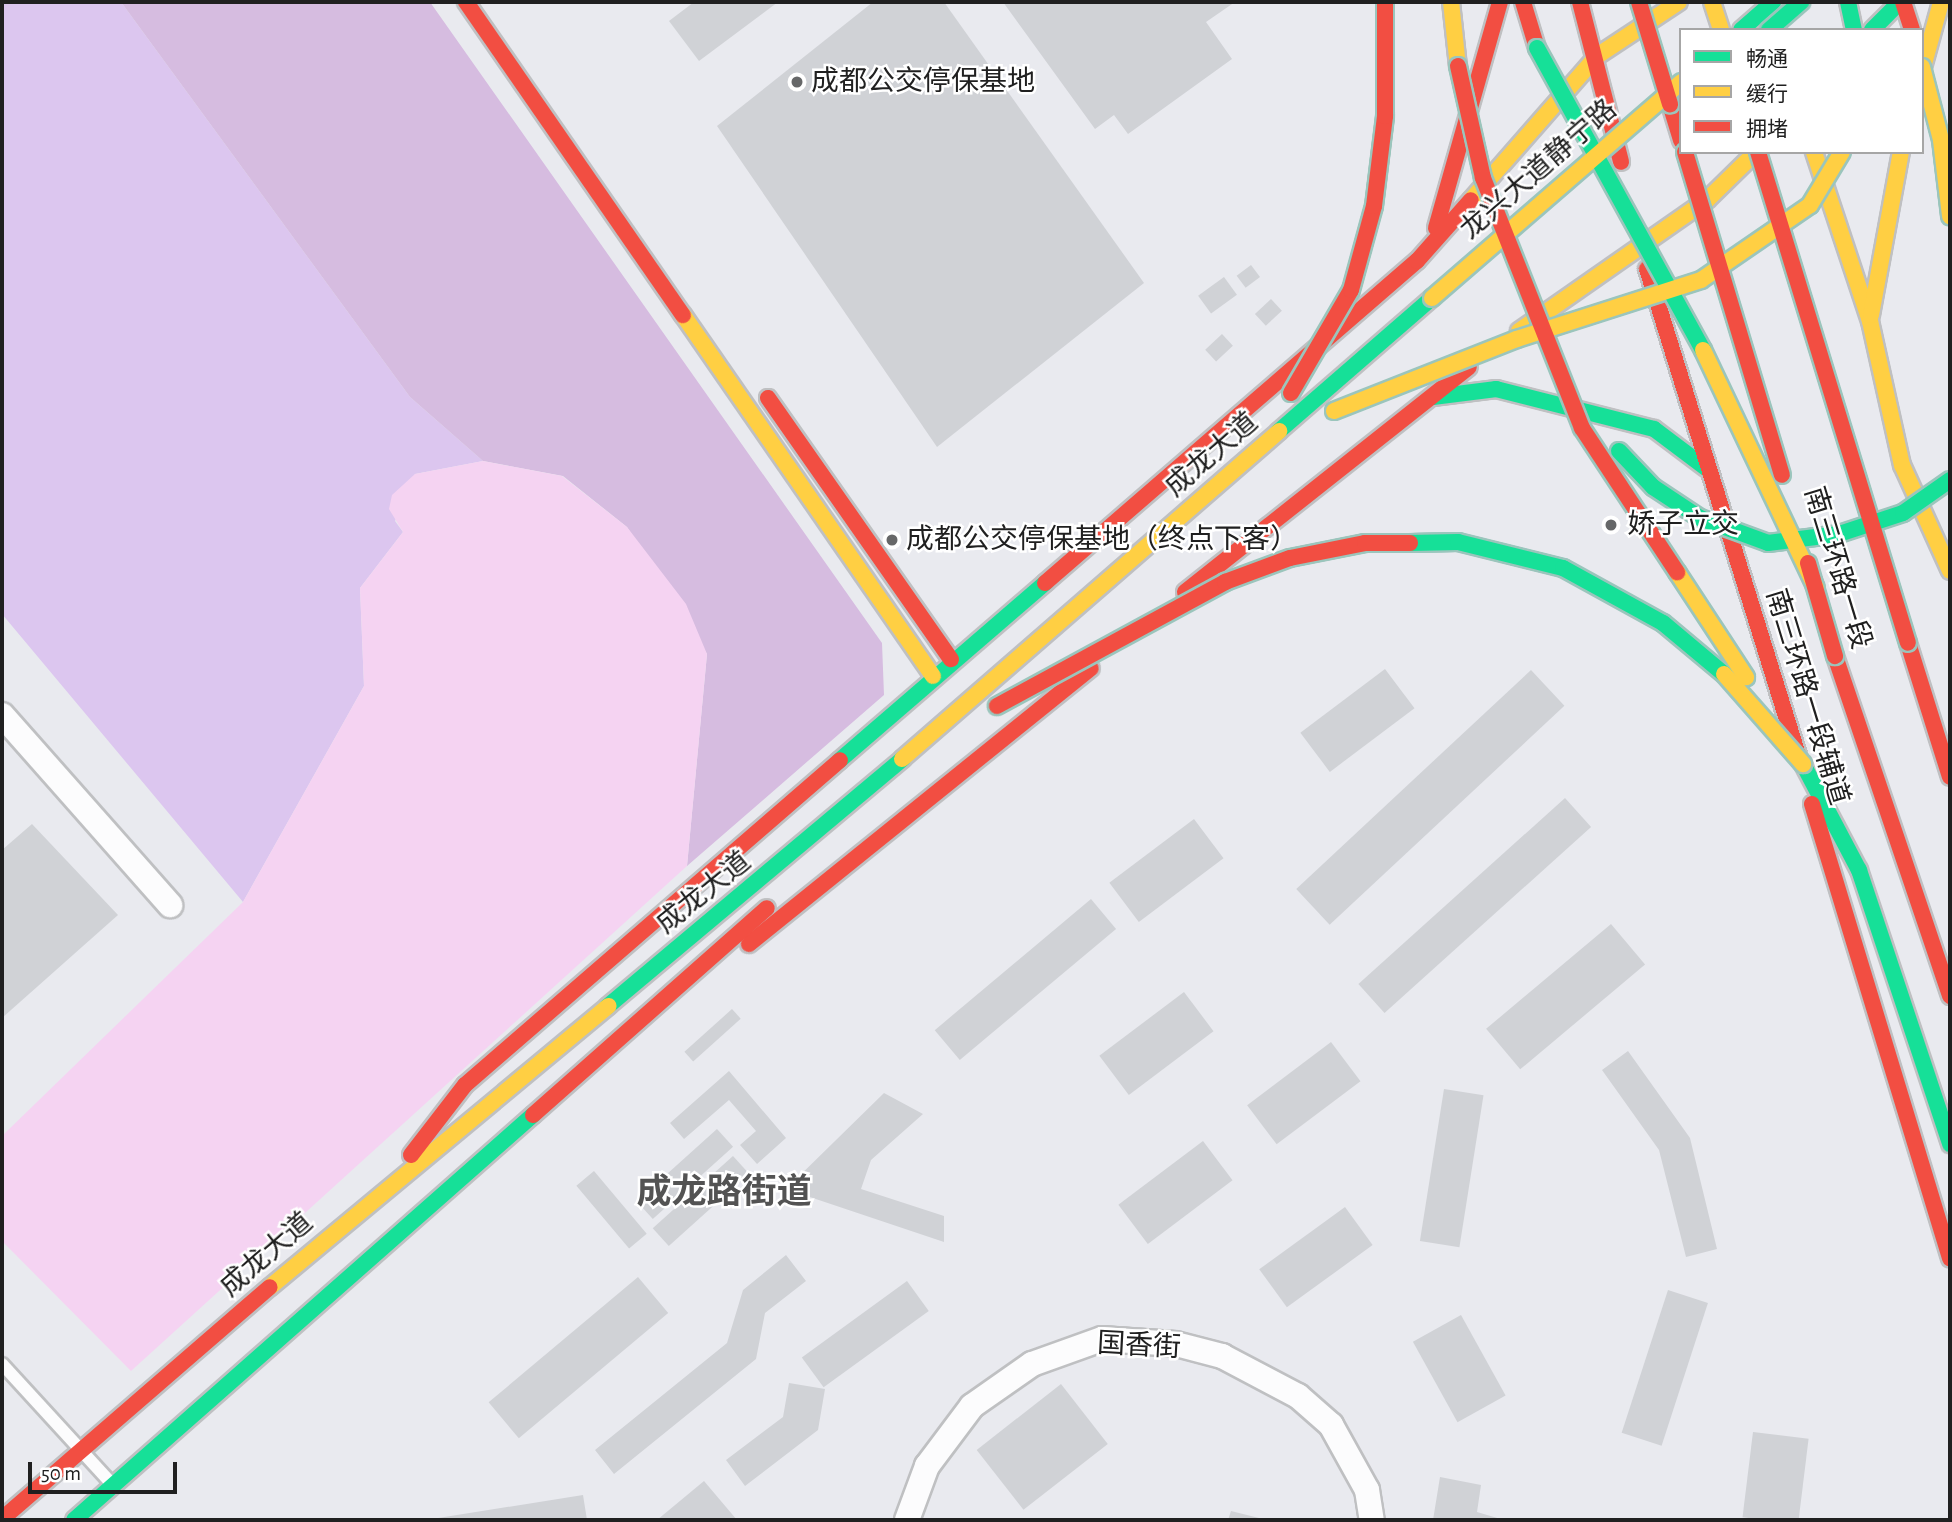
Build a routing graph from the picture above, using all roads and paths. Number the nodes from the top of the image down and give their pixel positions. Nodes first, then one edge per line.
1 (466, 2) edge
2 (1385, 2) edge
3 (1451, 2) edge
4 (1460, 2) edge
5 (1500, 2) edge
6 (1523, 2) edge
7 (1580, 2) edge
8 (1639, 2) edge
9 (1679, 2) edge
10 (1712, 2) edge
11 (1801, 2) edge
12 (1848, 2) edge
13 (1901, 2) edge
14 (1941, 2) edge
15 (1775, 6) edge
16 (1720, 28) edge
17 (1744, 28) edge
18 (1771, 28) edge
19 (1780, 28) edge
20 (1854, 28) edge
21 (1874, 28) edge
22 (1911, 28) edge
23 (1597, 56) junction
24 (1924, 62) edge
25 (1458, 66) junction
26 (1924, 76) edge
27 (1679, 84) edge
28 (1675, 106) edge
29 (1679, 129) edge
30 (1686, 154) edge
31 (1755, 154) edge
32 (1758, 154) edge
33 (1815, 154) edge
34 (1841, 154) edge
35 (1901, 154) edge
36 (1587, 189) dead end
37 (1950, 216) edge
38 (1525, 243) dead end
39 (1640, 244) junction
40 (1417, 261) junction
41 (1494, 271) dead end
42 (1432, 298) joint
43 (1870, 321) junction
44 (1550, 350) junction
45 (1373, 376) dead end
46 (761, 387) dead end
47 (1424, 399) junction
48 (1706, 468) junction
49 (1950, 480) edge
50 (1950, 571) edge
51 (1816, 588) junction
52 (1060, 651) dead end
53 (951, 659) junction
54 (933, 676) junction
55 (980, 691) junction
56 (2, 715) edge
57 (1803, 764) junction
58 (1950, 777) edge
59 (801, 877) dead end
60 (170, 905) dead end
61 (1950, 996) edge
62 (610, 1048) junction
63 (1950, 1144) edge
64 (385, 1188) junction
65 (1950, 1259) edge
66 (2, 1364) edge
67 (80, 1449) junction
68 (113, 1486) junction
69 (2, 1519) edge
70 (74, 1520) edge
71 (907, 1520) edge
72 (1371, 1520) edge

1 - 54 main road
2 - 55 main road, bridge
3 - 25 main road
4 - 25 main road
5 - 40 main road
6 - 51 main road, bridge
7 - 23 main road, 南三环路一段辅道
8 - 28 main road, bridge
9 - 23 main road
10 - 16 main road
11 - 18 main road, bridge
12 - 20 main road
13 - 21 main road
13 - 22 main road
14 - 24 main road
15 - 17 main road
15 - 19 main road
23 - 39 main road, 南三环路一段辅道
23 - 40 main road
25 - 44 main road, bridge
26 - 37 main road, bridge
27 - 42 main road, 龙兴大道静宁路, bridge
28 - 29 main road
28 - 36 main road, 龙兴大道静宁路
30 - 51 main road, 南三环路一段, bridge
31 - 39 main road
32 - 58 main road, 南三环路一段, bridge
33 - 43 main road
34 - 45 main road, bridge
35 - 43 main road
38 - 41 main road, 龙兴大道静宁路
39 - 47 main road
39 - 48 main road, 南三环路一段辅道
40 - 53 main road
42 - 55 main road, 成龙大道
43 - 50 main road
44 - 49 main road, bridge
44 - 57 main road, bridge
46 - 53 main road
47 - 48 main road
47 - 62 main road
48 - 65 main road, 南三环路一段辅道
51 - 61 main road, 南三环路一段, bridge
52 - 57 main road, bridge
53 - 54 main road
54 - 64 main road
55 - 64 main road, 成龙大道
56 - 60 street
57 - 63 main road
59 - 62 main road, 成龙大道
62 - 68 main road, 成龙大道
64 - 67 main road, 成龙大道
66 - 67 lane
67 - 68 lane
67 - 69 main road, 成龙大道
68 - 70 main road, 成龙大道
71 - 72 street, 国香街

